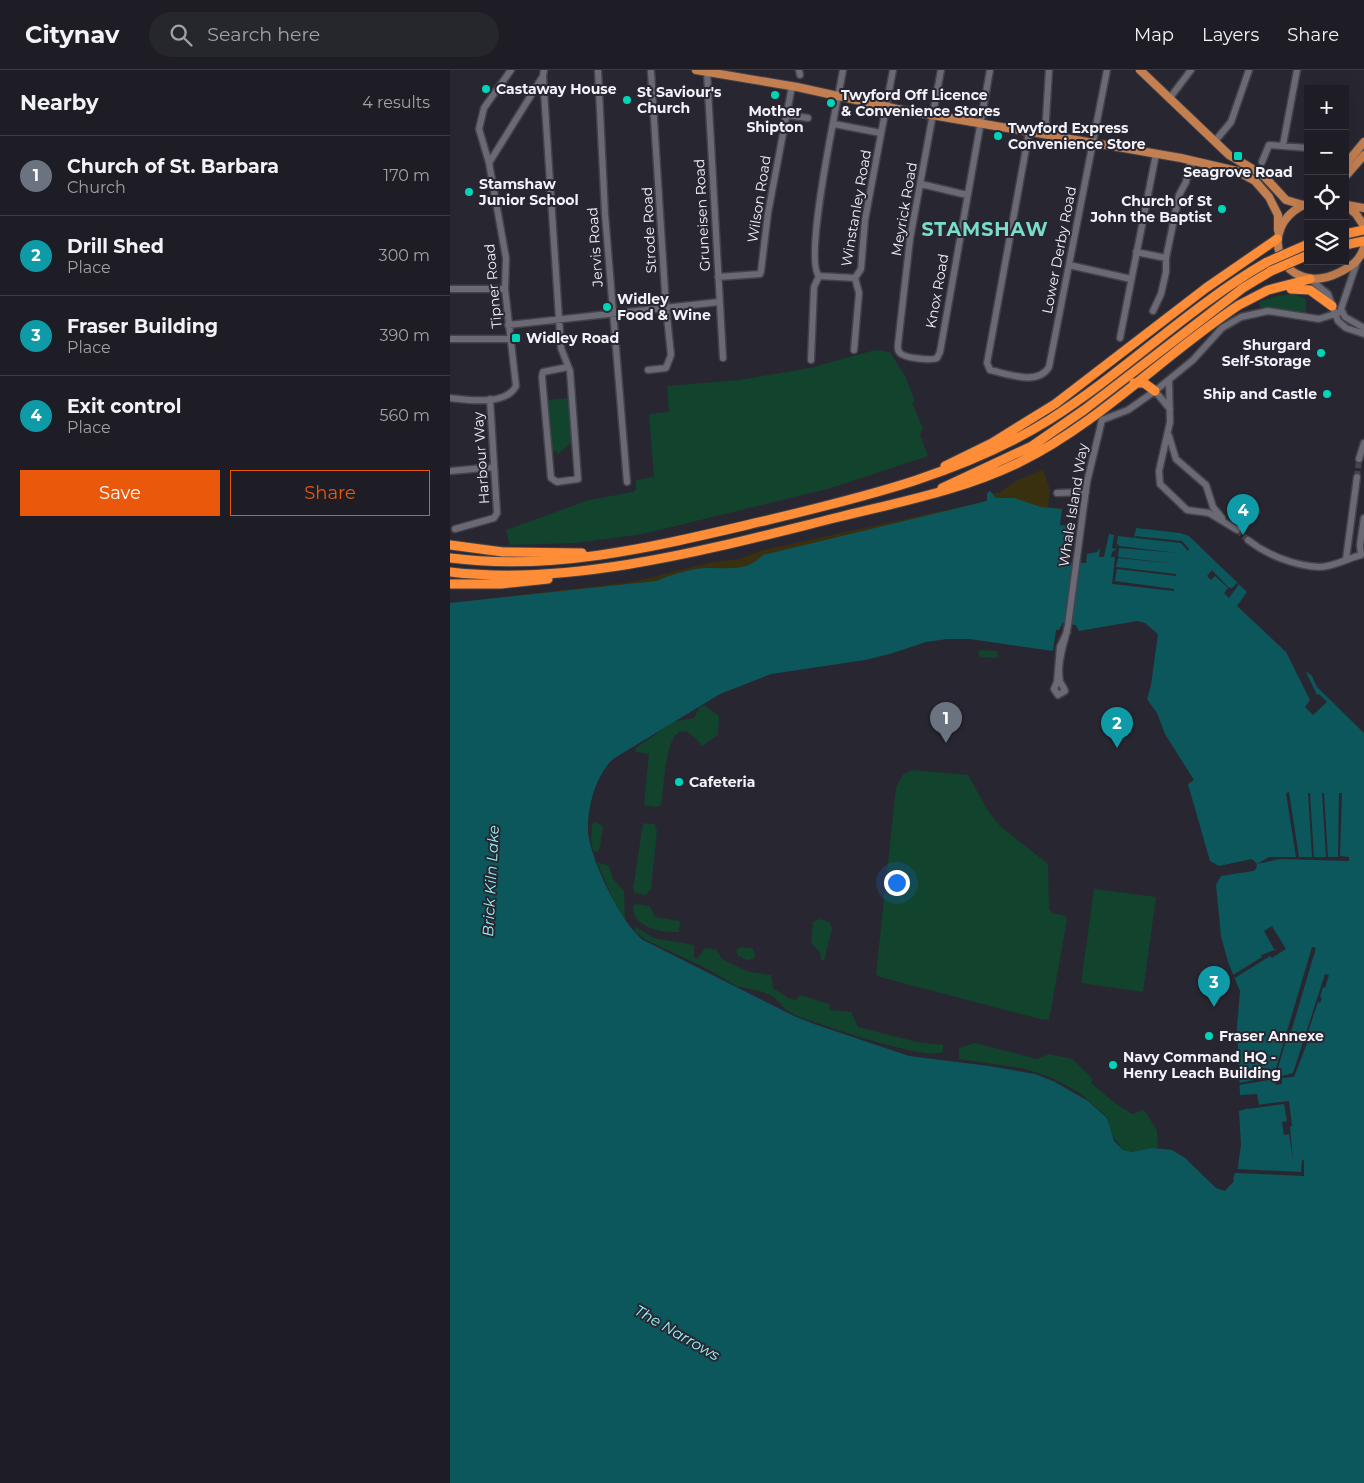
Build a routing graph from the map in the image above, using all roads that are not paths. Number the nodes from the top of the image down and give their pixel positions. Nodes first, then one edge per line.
1 (510, 70) edge
2 (598, 70) edge
3 (696, 70) edge
4 (843, 70) edge
5 (893, 70) edge
6 (941, 70) edge
7 (990, 70) edge
8 (1049, 70) edge
9 (1107, 70) edge
10 (1140, 70) edge
11 (1191, 70) edge
12 (1249, 70) edge
13 (1297, 70) edge
14 (651, 72) dead end
15 (706, 72) junction
16 (544, 73) edge
17 (792, 86) junction
18 (839, 95) junction
19 (1169, 100) junction
20 (887, 106) junction
21 (933, 114) junction
22 (786, 115) junction
23 (808, 118) dead end
24 (980, 123) junction
25 (834, 124) junction
26 (1029, 132) junction
27 (881, 133) junction
28 (1045, 134) junction
29 (1215, 141) junction
30 (1093, 142) junction
31 (1364, 142) edge
32 (1283, 145) junction
33 (1304, 148) edge
34 (1349, 153) edge
35 (1156, 154) junction
36 (1355, 154) junction
37 (1364, 155) edge
38 (1349, 161) edge
39 (1194, 162) junction
40 (1262, 162) dead end
41 (489, 163) junction
42 (1347, 175) edge
43 (921, 184) junction
44 (966, 195) junction
45 (1304, 203) edge
46 (1304, 204) edge
47 (1349, 206) edge
48 (1349, 208) edge
49 (1364, 208) edge
50 (1364, 226) edge
51 (1364, 230) edge
52 (1349, 233) edge
53 (1277, 234) junction
54 (1364, 241) edge
55 (1349, 244) edge
56 (1304, 246) edge
57 (1364, 248) edge
58 (1136, 252) junction
59 (1166, 258) junction
60 (1304, 258) edge
61 (1360, 261) edge
62 (1069, 265) junction
63 (819, 276) junction
64 (718, 277) junction
65 (855, 278) junction
66 (1131, 278) junction
67 (1310, 280) junction
68 (450, 289) edge
69 (505, 289) junction
70 (1252, 298) junction
71 (719, 302) junction
72 (666, 307) junction
73 (1333, 310) junction
74 (1153, 311) dead end
75 (1342, 312) junction
76 (613, 313) junction
77 (559, 319) junction
78 (1352, 321) junction
79 (1364, 322) edge
80 (508, 325) junction
81 (1364, 328) edge
82 (1364, 334) edge
83 (1120, 338) dead end
84 (450, 339) edge
85 (511, 339) junction
86 (854, 350) dead end
87 (899, 353) joint
88 (723, 358) dead end
89 (811, 360) dead end
90 (668, 362) junction
91 (568, 367) junction
92 (648, 370) dead end
93 (669, 372) dead end
94 (1169, 380) junction
95 (1134, 383) junction
96 (1155, 391) junction
97 (450, 398) edge
98 (490, 399) junction
99 (1171, 410) junction
100 (1168, 432) junction
101 (1364, 443) edge
102 (1359, 459) dead end
103 (494, 467) junction
104 (455, 468) dead end
105 (1357, 477) tunnel mouth
106 (919, 480) junction
107 (627, 482) dead end
108 (1086, 492) junction
109 (1057, 493) dead end
110 (925, 495) junction
111 (1364, 518) edge
112 (1224, 520) junction
113 (455, 529) dead end
114 (1237, 530) tunnel mouth
115 (1248, 540) tunnel mouth
116 (450, 545) edge
117 (622, 552) junction
118 (450, 558) edge
119 (1346, 559) junction
120 (594, 569) junction
121 (450, 572) edge
122 (450, 584) edge
123 (1066, 632) junction

1 - 41 street, Tipner Road
2 - 76 street, Jervis Road
3 - 15 main road
4 - 18 street
5 - 20 street, Winstanley Road
6 - 21 street, Meyrick Road
7 - 24 street, Knox Road
8 - 28 street
9 - 30 street, Lower Derby Road
10 - 19 main road
11 - 19 street
12 - 29 street
13 - 32 street
14 - 72 street, Strode Road
15 - 17 main road
15 - 64 street, Gruneisen Road
16 - 41 street
16 - 77 street
17 - 18 main road
17 - 22 street, Wilson Road
18 - 20 main road
18 - 25 street
19 - 29 main road
20 - 21 main road
20 - 27 street, Winstanley Road
21 - 24 main road
21 - 43 street, Meyrick Road
22 - 23 street
22 - 64 street, Wilson Road
24 - 26 main road
24 - 44 street, Knox Road
25 - 27 street
25 - 63 street
26 - 28 main road
26 - 62 street, Lower Derby Road
27 - 65 street, Winstanley Road
28 - 30 main road
29 - 45 main road
30 - 35 main road
30 - 62 street, Lower Derby Road
31 - 36 main road
32 - 33 street
32 - 40 street
34 - 36 street
35 - 39 main road
35 - 58 street
36 - 38 main road
37 - 42 main road
39 - 53 main road
39 - 59 street
41 - 69 street, Tipner Road
43 - 44 street
43 - 87 street, Meyrick Road
44 - 87 street, Knox Road
46 - 53 main road
47 - 49 main road
48 - 50 main road
51 - 52 highway
53 - 67 main road
53 - 106 highway
54 - 55 highway
56 - 106 highway, bridge
57 - 61 main road
58 - 59 street
58 - 66 street
59 - 74 street
60 - 110 highway, bridge
61 - 67 main road
61 - 75 street
62 - 66 street
63 - 65 street
63 - 89 street
64 - 71 street, Gruneisen Road
65 - 86 street, Winstanley Road
66 - 83 street
67 - 70 highway
67 - 73 street
68 - 69 street
69 - 80 street, Tipner Road
70 - 73 highway
70 - 95 highway
71 - 72 street
71 - 88 street, Gruneisen Road
72 - 76 street
72 - 90 street, Strode Road
73 - 75 street, Whale Island Way
73 - 82 street
73 - 94 street, Whale Island Way
75 - 78 street
76 - 77 street
76 - 107 street, Jervis Road
77 - 80 street
77 - 91 street
78 - 79 street
78 - 81 street
80 - 85 street, Tipner Road
84 - 85 street
85 - 98 street, Tipner Road
90 - 92 street
90 - 93 street
91 - 91 street
94 - 96 street, Whale Island Way
94 - 99 street
95 - 96 highway
95 - 110 highway
96 - 99 street
96 - 108 street, Whale Island Way
97 - 98 street
98 - 103 street, Harbour Way
99 - 100 street
100 - 112 street
100 - 112 street
101 - 102 street
103 - 104 street
103 - 113 street, Harbour Way
105 - 119 street
106 - 117 highway
108 - 109 street
108 - 123 street, Whale Island Way
110 - 120 highway
111 - 119 street
112 - 114 street
115 - 119 street
116 - 117 highway
117 - 118 highway
120 - 121 highway
120 - 122 highway
123 - 123 street

